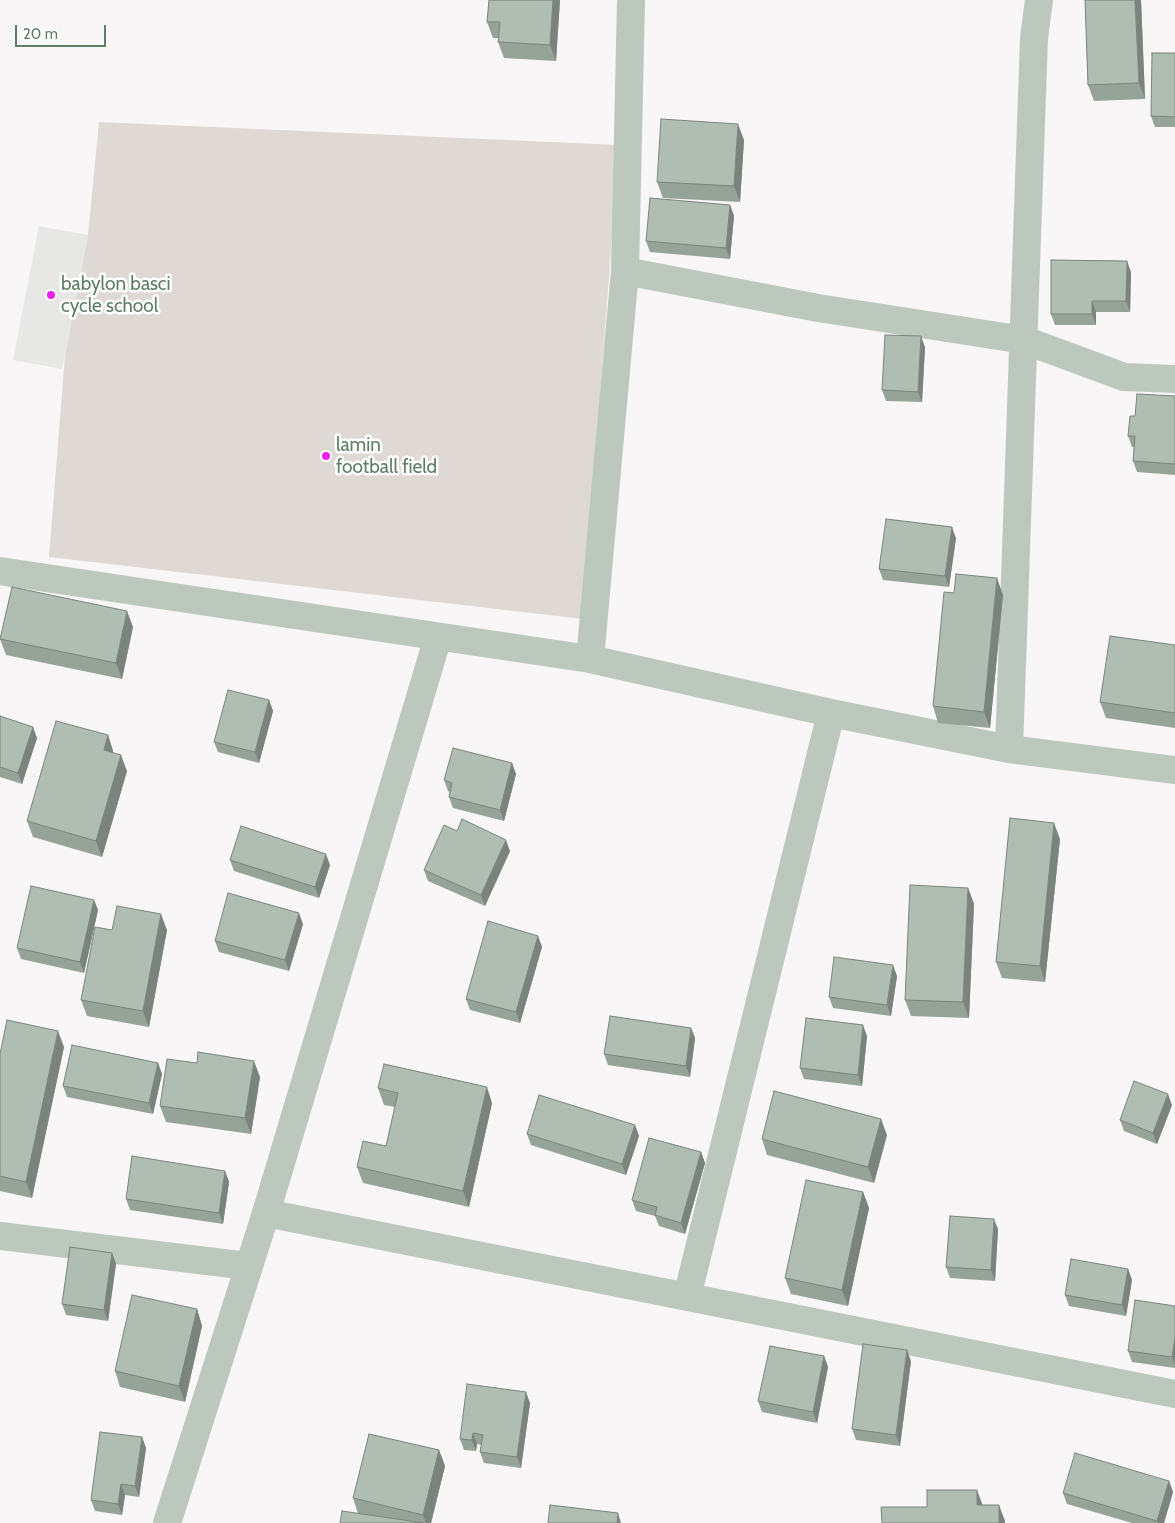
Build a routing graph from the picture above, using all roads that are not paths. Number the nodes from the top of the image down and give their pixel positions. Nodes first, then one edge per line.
1 (631, 0) edge
2 (1039, 0) edge
3 (625, 271) junction
4 (1024, 340) junction
5 (1175, 379) edge
6 (0, 571) edge
7 (438, 637) junction
8 (590, 659) junction
9 (831, 713) junction
10 (1009, 750) junction
11 (1175, 770) edge
12 (266, 1213) junction
13 (0, 1236) edge
14 (248, 1266) junction
15 (687, 1296) junction
16 (1175, 1394) edge
17 (167, 1523) edge

1 - 3 street
2 - 4 street
3 - 4 street
3 - 8 street
4 - 5 street
4 - 10 street
6 - 7 street
7 - 8 street
7 - 12 street
8 - 9 street
9 - 10 street
9 - 15 street
10 - 11 street
12 - 14 street
12 - 15 street
13 - 14 street
14 - 17 street
15 - 16 street

